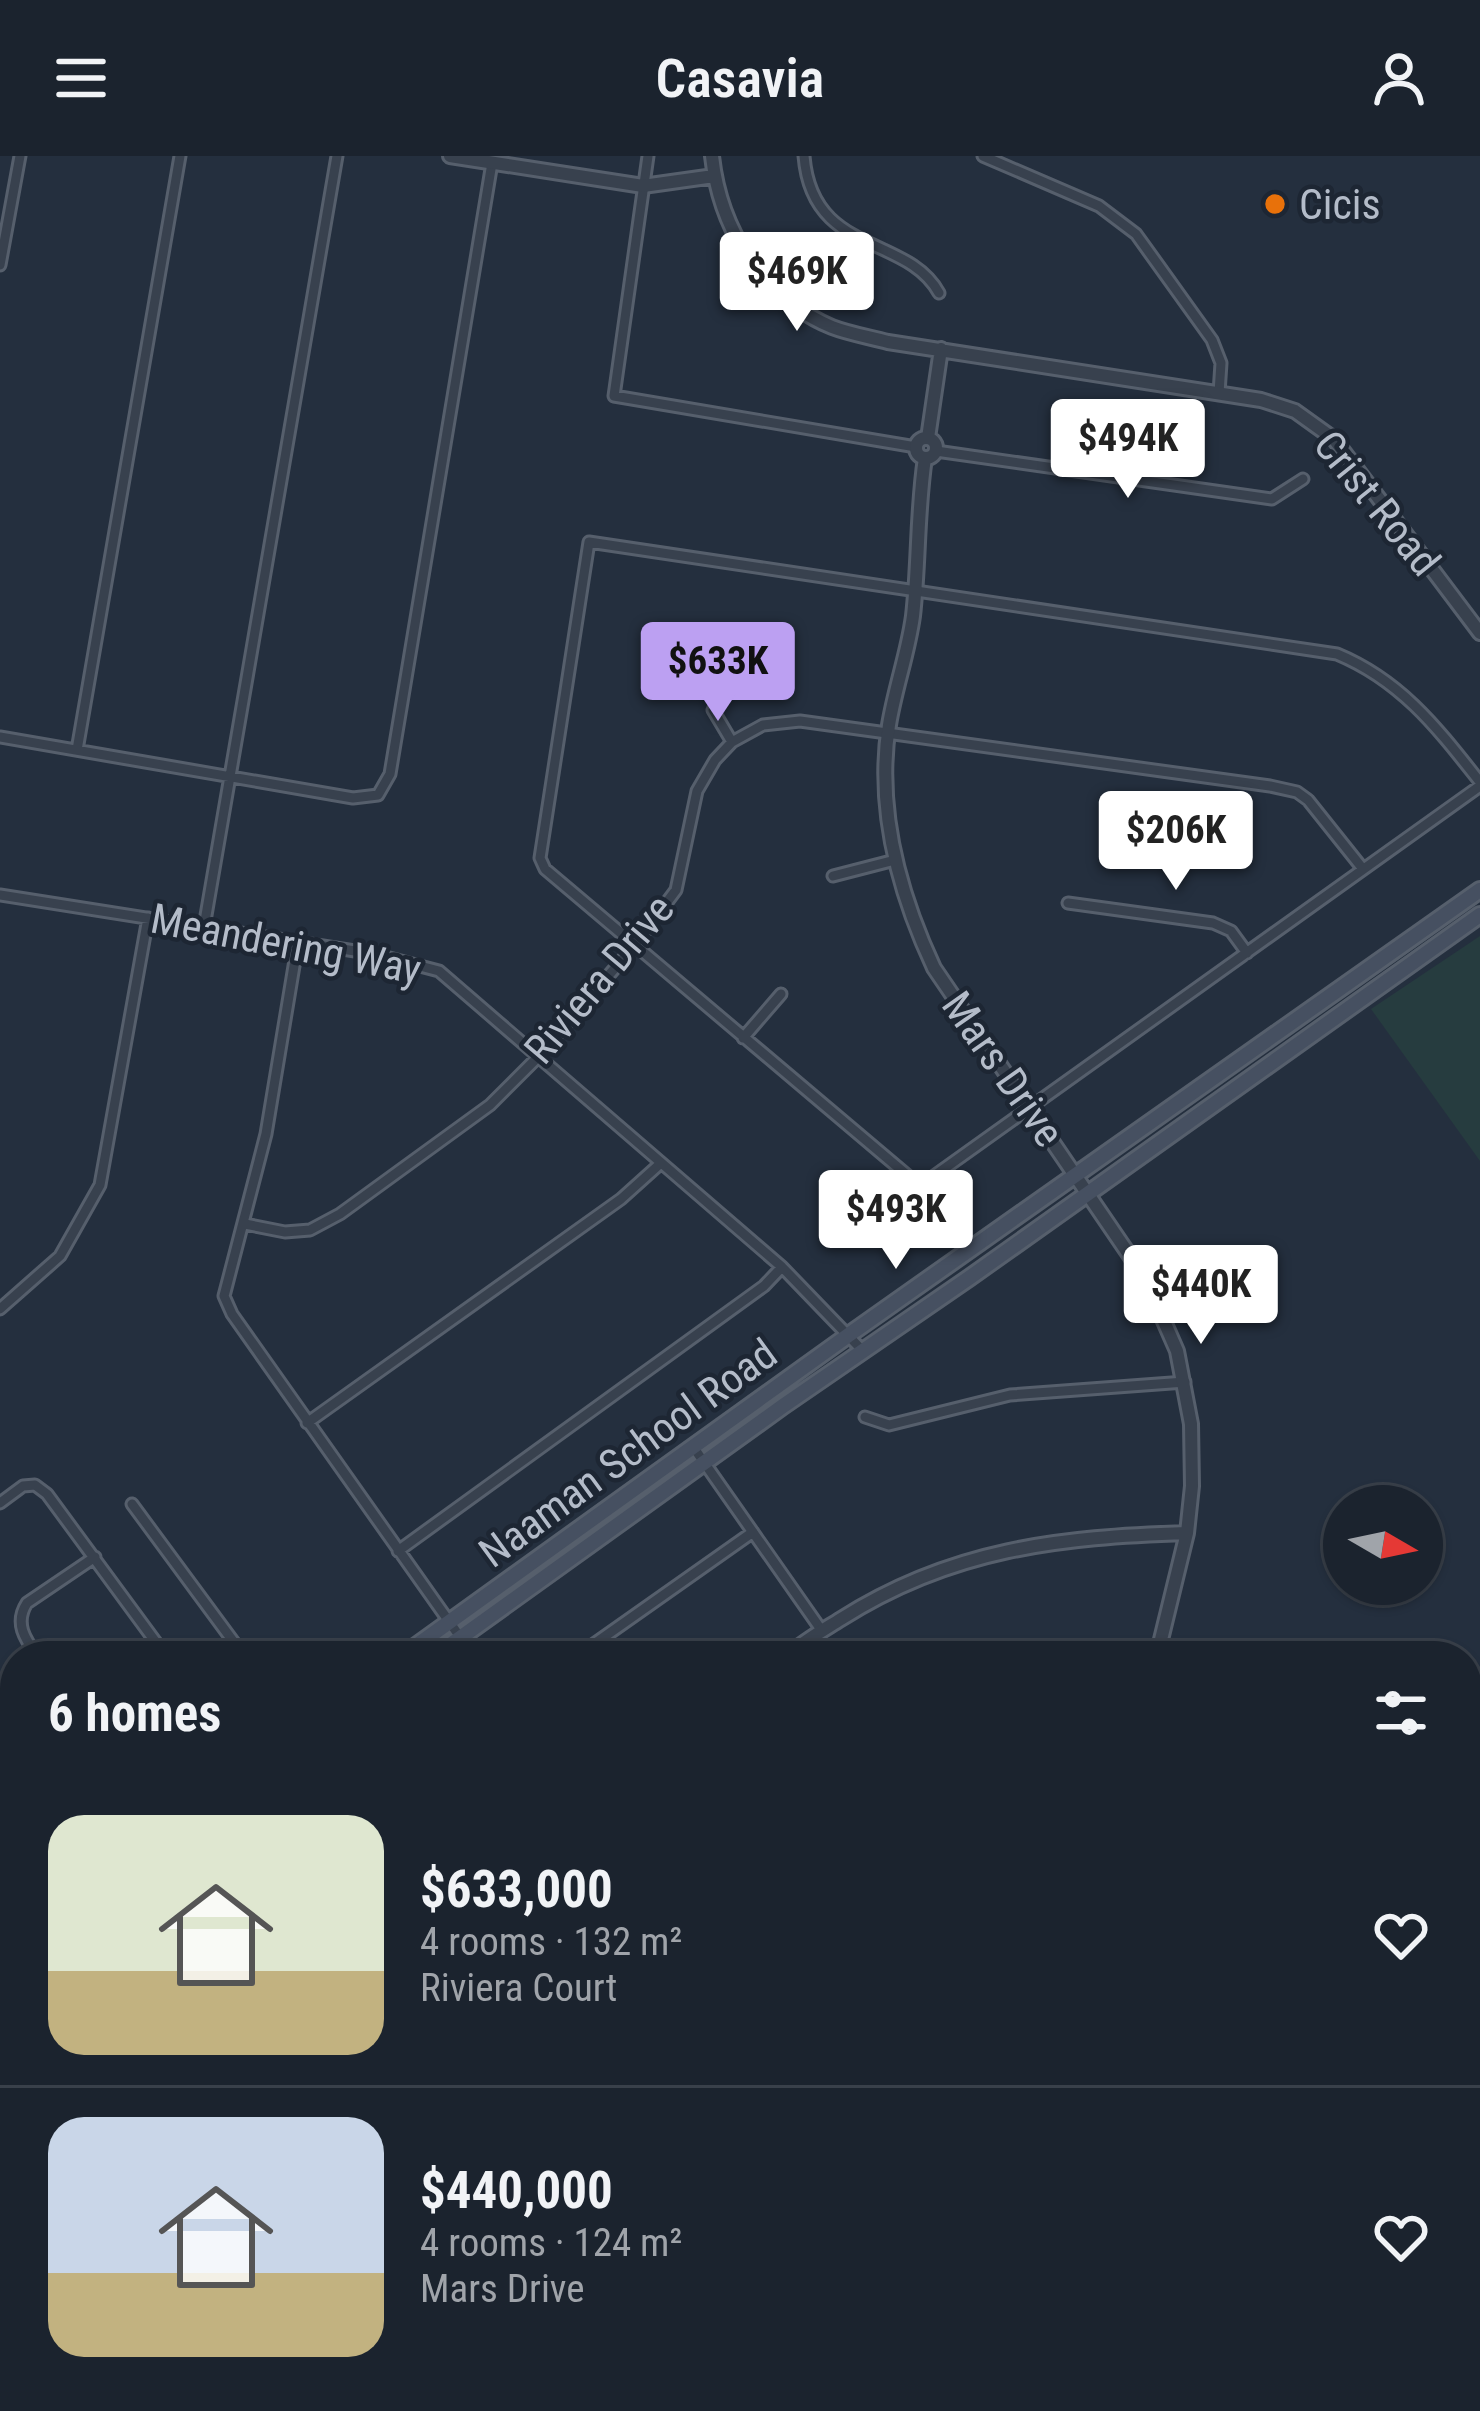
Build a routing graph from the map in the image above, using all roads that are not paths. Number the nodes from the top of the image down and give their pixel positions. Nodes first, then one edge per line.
1 (20, 156) edge
2 (180, 156) edge
3 (337, 156) edge
4 (450, 156) edge
5 (648, 156) edge
6 (712, 156) edge
7 (804, 156) edge
8 (983, 156) edge
9 (492, 163) junction
10 (714, 176) junction
11 (643, 186) junction
12 (0, 265) edge
13 (939, 293) dead end
14 (941, 349) junction
15 (1220, 394) junction
16 (926, 448) junction
17 (1303, 479) dead end
18 (916, 590) junction
19 (1480, 633) edge
20 (713, 710) dead end
21 (888, 732) junction
22 (0, 737) edge
23 (732, 742) junction
24 (77, 749) junction
25 (231, 776) junction
26 (1480, 784) edge
27 (895, 860) junction
28 (1363, 869) junction
29 (833, 875) dead end
30 (1480, 890) edge
31 (0, 895) edge
32 (1068, 903) dead end
33 (1480, 915) edge
34 (148, 917) junction
35 (204, 927) junction
36 (298, 942) junction
37 (635, 945) junction
38 (1246, 953) junction
39 (781, 994) dead end
40 (743, 1038) junction
41 (537, 1058) junction
42 (1030, 1108) junction
43 (661, 1163) junction
44 (1077, 1175) junction
45 (1089, 1194) junction
46 (245, 1224) junction
47 (782, 1267) junction
48 (0, 1309) edge
49 (850, 1334) junction
50 (862, 1350) junction
51 (1185, 1382) junction
52 (865, 1417) dead end
53 (307, 1423) junction
54 (694, 1448) junction
55 (705, 1464) junction
56 (0, 1503) edge
57 (132, 1504) dead end
58 (753, 1532) junction
59 (1187, 1533) junction
60 (398, 1551) junction
61 (95, 1557) junction
62 (450, 1622) junction
63 (822, 1631) junction
64 (460, 1637) junction
65 (29, 1641) edge
66 (155, 1641) edge
67 (233, 1641) edge
68 (423, 1641) edge
69 (455, 1641) edge
70 (598, 1641) edge
71 (808, 1641) edge
72 (1161, 1641) edge

1 - 12 street
2 - 24 street
3 - 25 street
4 - 9 street
5 - 11 street
6 - 10 street, Crist Road
7 - 13 street
8 - 15 street
9 - 11 street
9 - 25 street
10 - 11 street
10 - 14 street, Crist Road
11 - 16 street
14 - 15 street, Crist Road
14 - 16 street, Mars Drive
15 - 19 street, Crist Road
16 - 17 street
16 - 18 street, Mars Drive
18 - 21 street, Mars Drive
18 - 26 street
18 - 37 street
20 - 23 street
21 - 23 street
21 - 27 street, Mars Drive
21 - 28 street
22 - 24 street
23 - 37 street, Riviera Drive
24 - 25 street
25 - 35 street
26 - 28 street
27 - 29 street
27 - 42 street, Mars Drive
28 - 38 street
30 - 44 main road, Naaman School Road
31 - 34 street, Meandering Way
32 - 38 street
33 - 45 main road, Naaman School Road
34 - 35 street, Meandering Way
34 - 48 street
35 - 36 street, Meandering Way
36 - 41 street, Meandering Way
36 - 46 street
37 - 40 street
37 - 41 street, Riviera Drive
38 - 42 street
39 - 40 street
40 - 42 street
41 - 43 street, Meandering Way
41 - 46 street, Riviera Drive
42 - 44 street, Mars Drive
43 - 47 street, Meandering Way
43 - 53 street
44 - 45 street, Mars Drive
44 - 49 main road, Naaman School Road
45 - 50 main road, Naaman School Road
45 - 51 street, Mars Drive
46 - 53 street
47 - 49 street, Meandering Way
47 - 60 street
49 - 50 street, Meandering Way
49 - 54 main road, Naaman School Road
50 - 55 main road, Naaman School Road
51 - 52 street
51 - 59 street, Mars Drive
53 - 60 street
54 - 55 street
54 - 62 main road, Naaman School Road
55 - 58 street
55 - 64 main road, Naaman School Road
56 - 61 street
57 - 67 street
58 - 63 street
58 - 70 street
59 - 63 street
59 - 72 street, Mars Drive
60 - 62 street
61 - 65 street
61 - 66 street
62 - 64 street
62 - 68 main road, Naaman School Road
63 - 71 street
64 - 69 main road, Naaman School Road

